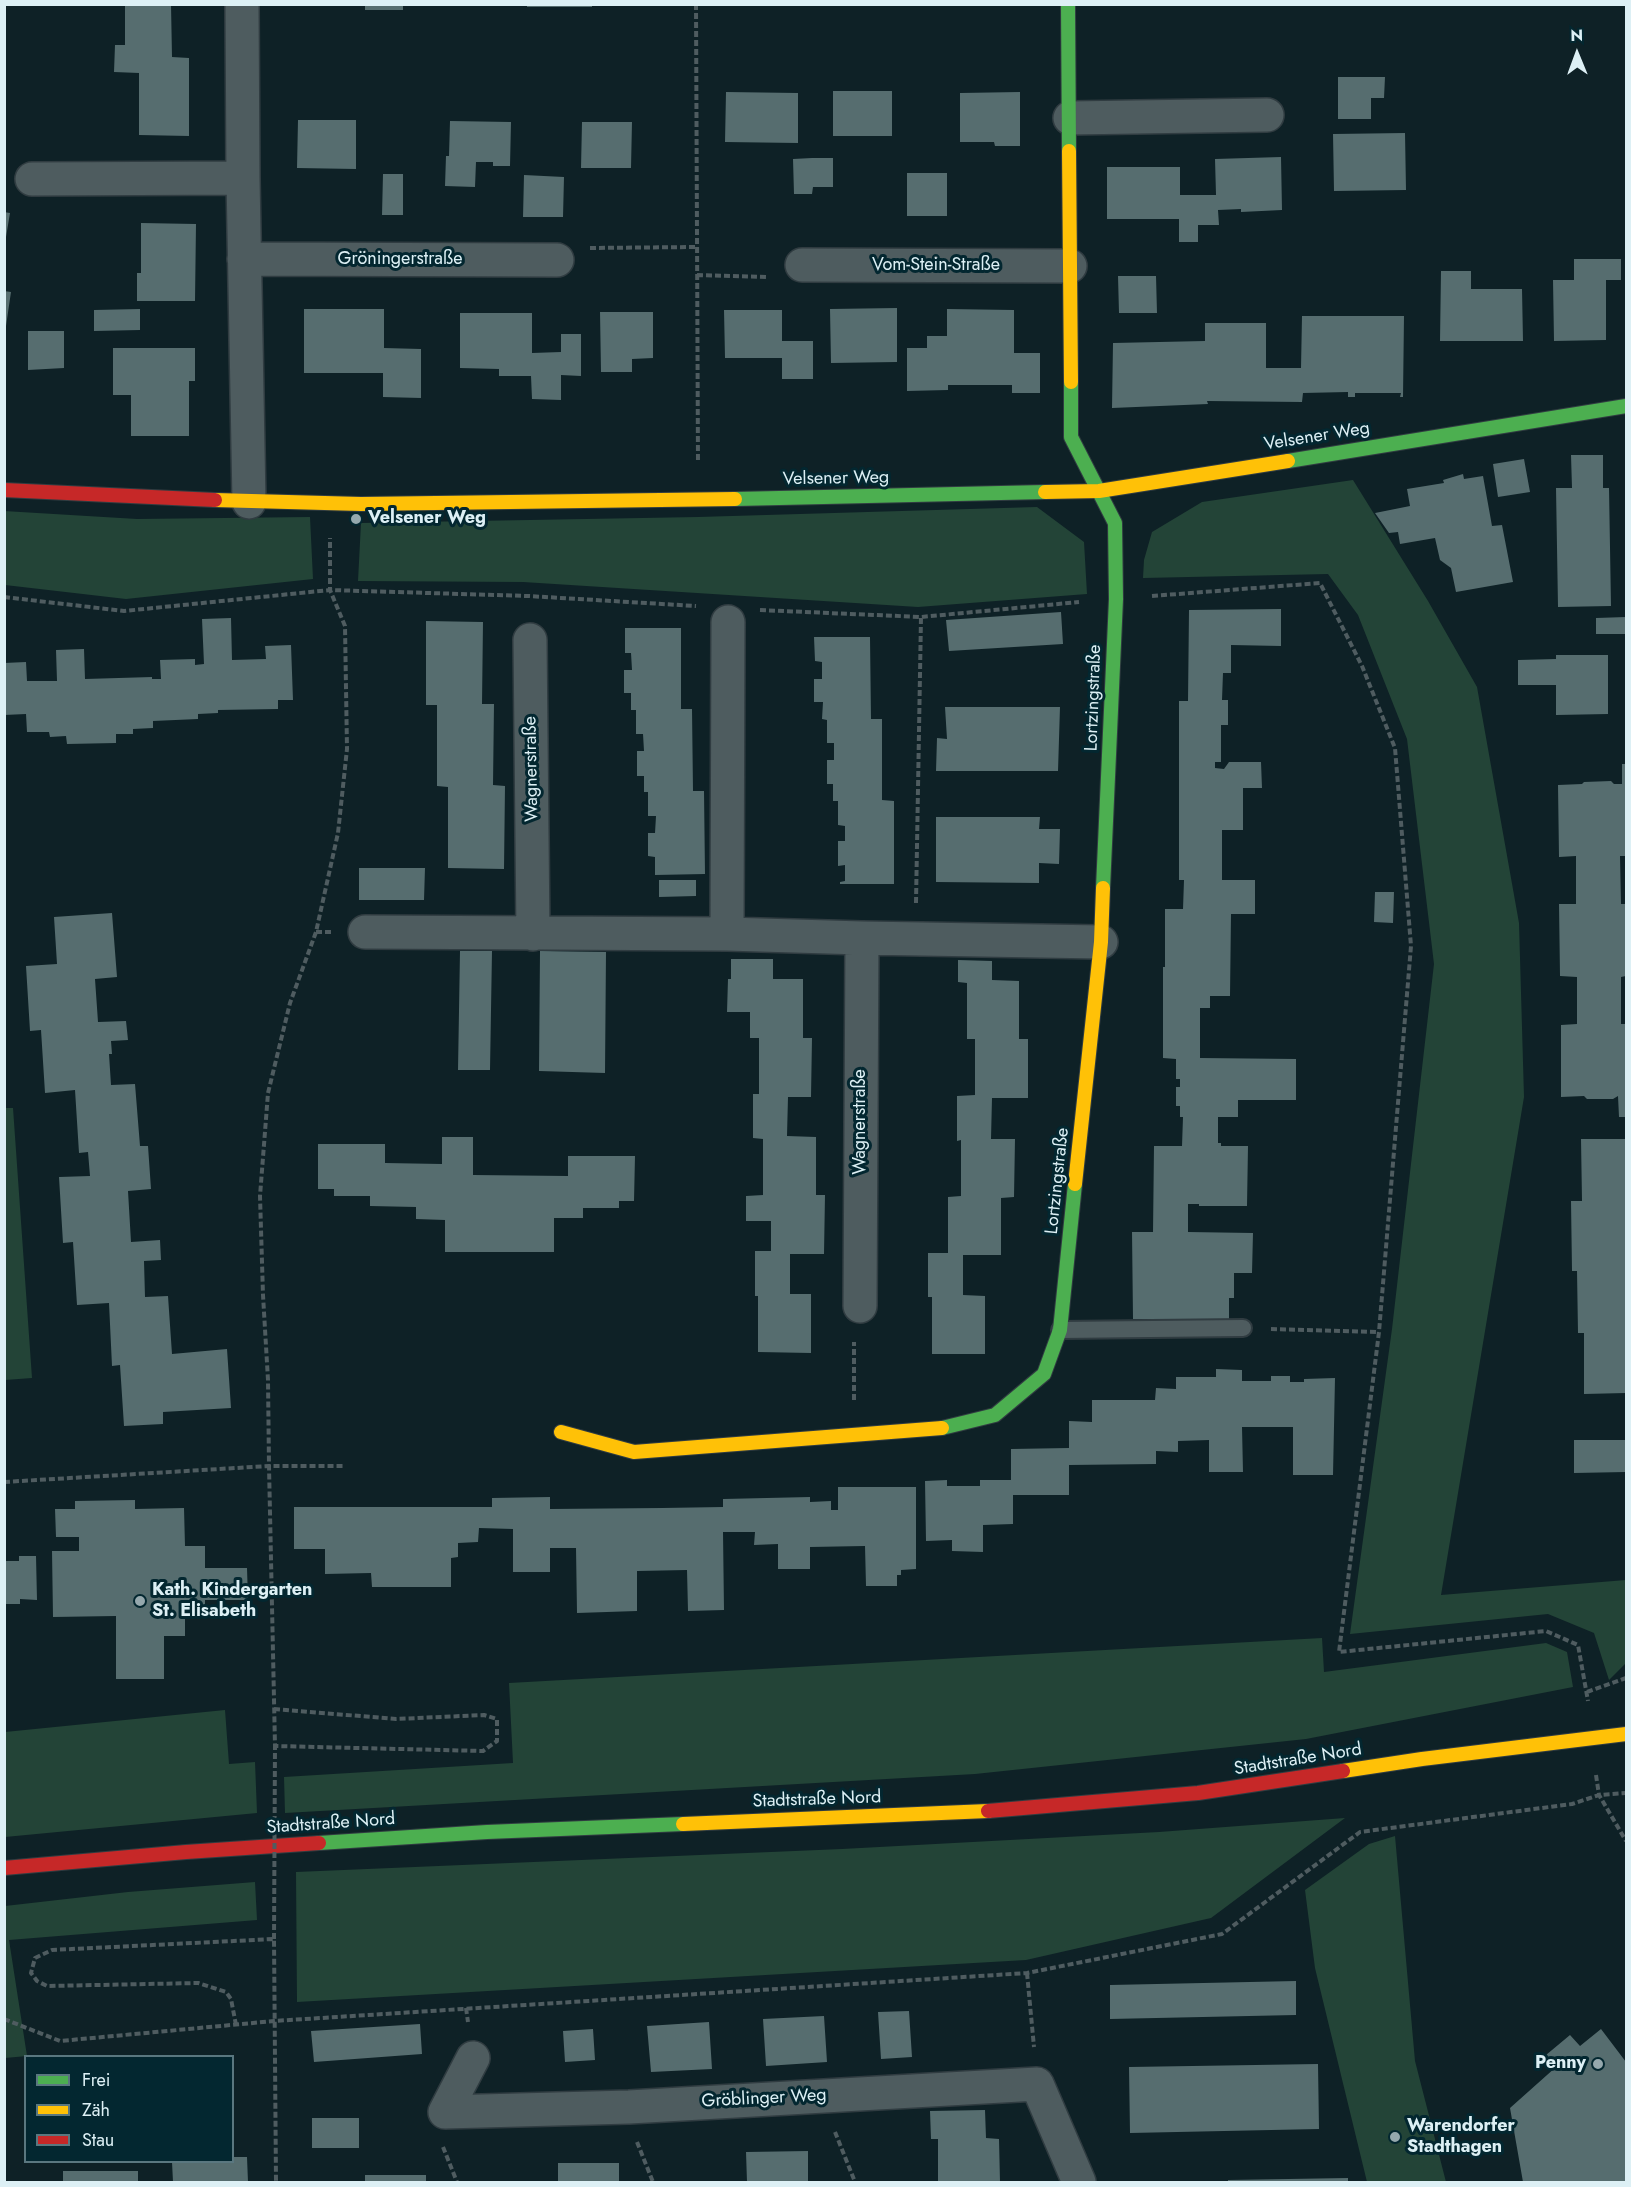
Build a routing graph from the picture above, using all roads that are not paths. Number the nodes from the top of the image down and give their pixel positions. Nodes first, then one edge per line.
1 (242, 4) edge
2 (1068, 4) edge
3 (1267, 115) dead end
4 (1070, 118) junction
5 (243, 178) junction
6 (32, 180) dead end
7 (244, 259) junction
8 (556, 260) road end
9 (802, 265) road end
10 (1070, 266) junction
11 (1626, 406) edge
12 (4, 489) edge
13 (1099, 491) junction
14 (249, 502) junction
15 (728, 622) dead end
16 (530, 640) dead end
17 (364, 932) dead end
18 (533, 934) junction
19 (727, 934) junction
20 (862, 938) junction
21 (1101, 942) junction
22 (860, 1306) road end
23 (1243, 1328) road end
24 (1060, 1330) junction
25 (561, 1432) dead end
26 (1626, 1734) edge
27 (4, 1868) edge
28 (473, 2058) dead end
29 (1079, 2182) edge

1 - 5 street
2 - 4 street
3 - 4 street
4 - 10 street
5 - 6 street
5 - 7 street
7 - 8 street, Gröningerstraße
7 - 14 street
9 - 10 street, Vom-Stein-Straße
10 - 13 street
11 - 13 street, Velsener Weg
12 - 14 street, Velsener Weg
13 - 14 street, Velsener Weg
13 - 21 street, Lortzingstraße
15 - 19 street
16 - 18 street, Wagnerstraße
17 - 18 street
18 - 19 street
19 - 20 street
20 - 21 street
20 - 22 street, Wagnerstraße
21 - 24 street, Lortzingstraße
23 - 24 lane
24 - 25 street, Lortzingstraße
26 - 27 street, Stadtstraße Nord
28 - 29 street, Gröblinger Weg

